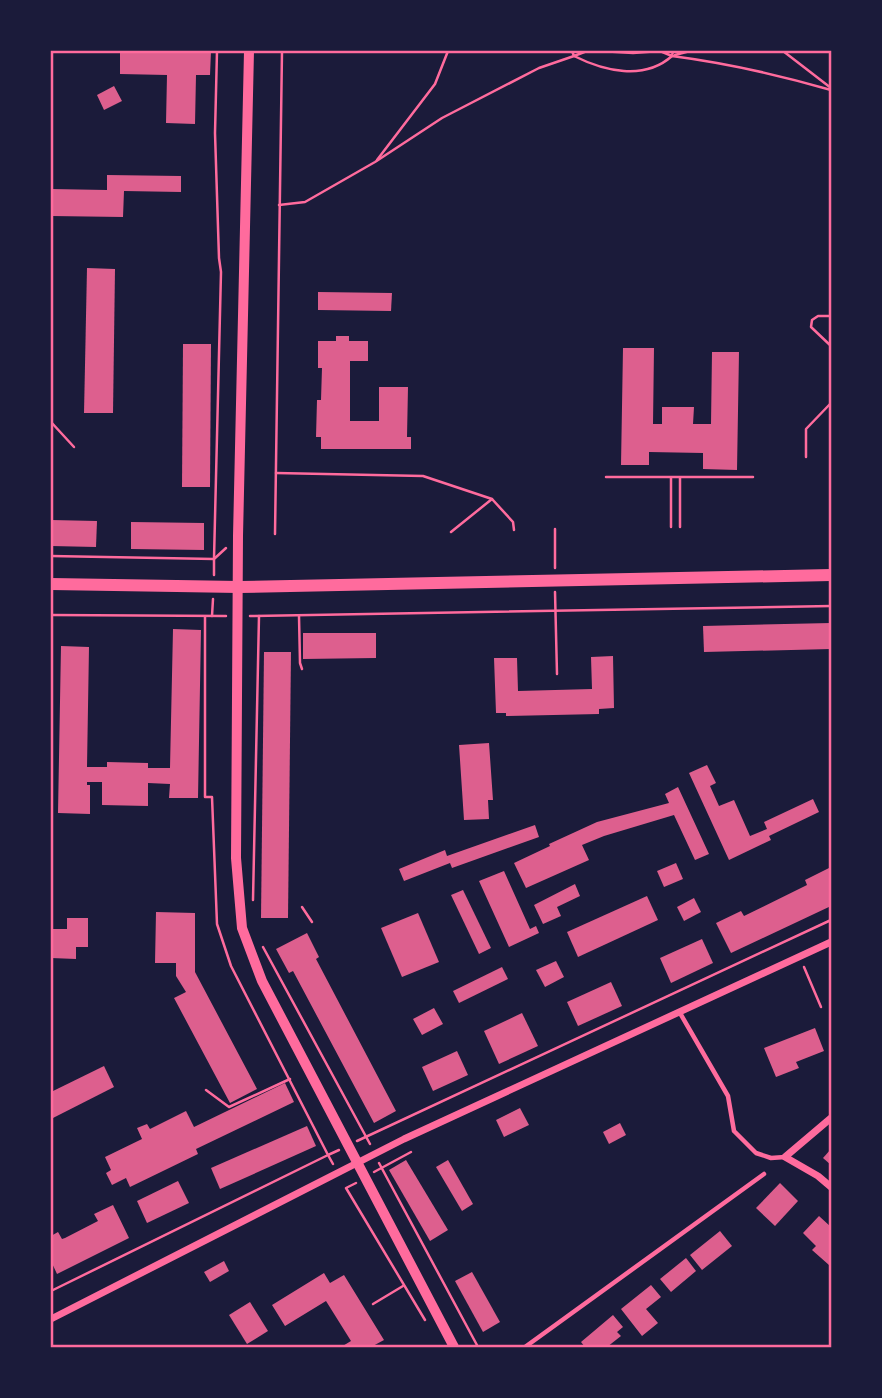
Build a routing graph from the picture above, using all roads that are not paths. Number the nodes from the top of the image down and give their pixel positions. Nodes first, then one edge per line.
1 (249, 51) edge
2 (831, 575) edge
3 (51, 584) edge
4 (239, 587) junction
5 (831, 942) edge
6 (680, 1012) junction
7 (831, 1118) edge
8 (785, 1157) junction
9 (357, 1164) junction
10 (764, 1174) dead end
11 (831, 1187) edge
12 (51, 1319) edge
13 (454, 1347) edge
14 (525, 1347) edge

1 - 4 street
2 - 4 main road
3 - 4 main road
4 - 9 street
5 - 6 street
6 - 8 lane
6 - 9 street
7 - 8 street
8 - 11 street
9 - 12 street
9 - 13 street
10 - 14 lane

